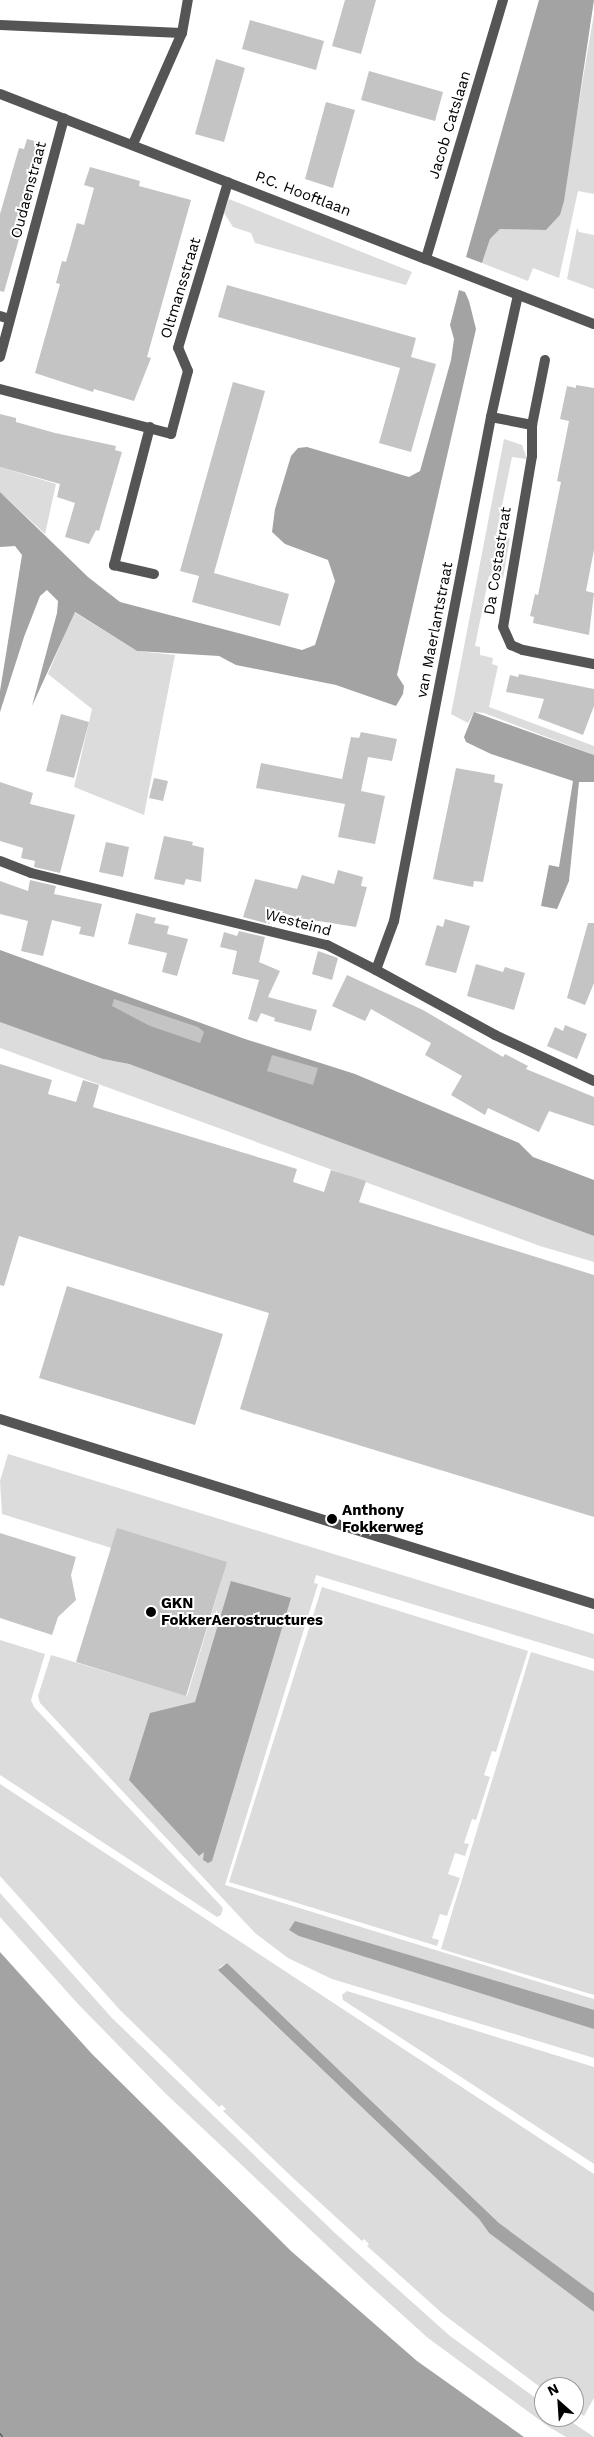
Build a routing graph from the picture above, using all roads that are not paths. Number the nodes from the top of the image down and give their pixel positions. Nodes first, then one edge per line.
1 (188, 0) edge
2 (503, 0) edge
3 (0, 25) edge
4 (182, 33) junction
5 (0, 94) edge
6 (64, 118) junction
7 (133, 144) junction
8 (228, 182) junction
9 (426, 259) junction
10 (518, 295) junction
11 (5, 318) edge
12 (594, 324) edge
13 (0, 357) edge
14 (545, 360) dead end
15 (0, 389) edge
16 (491, 417) junction
17 (532, 425) junction
18 (150, 427) junction
19 (154, 574) dead end
20 (594, 664) edge
21 (0, 861) edge
22 (376, 970) junction
23 (594, 1080) edge
24 (0, 1419) edge
25 (594, 1604) edge

1 - 4 street
2 - 9 street, Jacob Catslaan
3 - 4 street
4 - 7 street
5 - 6 street, P.C. Hooftlaan
6 - 7 street, P.C. Hooftlaan
6 - 11 street, Oudaenstraat
7 - 8 street, P.C. Hooftlaan
8 - 9 street, P.C. Hooftlaan
8 - 18 street, Oltmansstraat
9 - 10 street, P.C. Hooftlaan
10 - 12 street, P.C. Hooftlaan
10 - 16 street, van Maerlantstraat
11 - 13 street, Oudaenstraat
14 - 17 street, Da Costastraat
15 - 18 street
16 - 17 street
16 - 22 street, van Maerlantstraat
17 - 20 street, Da Costastraat
18 - 19 street
21 - 22 street, Westeind
22 - 23 street, Westeind
24 - 25 street

